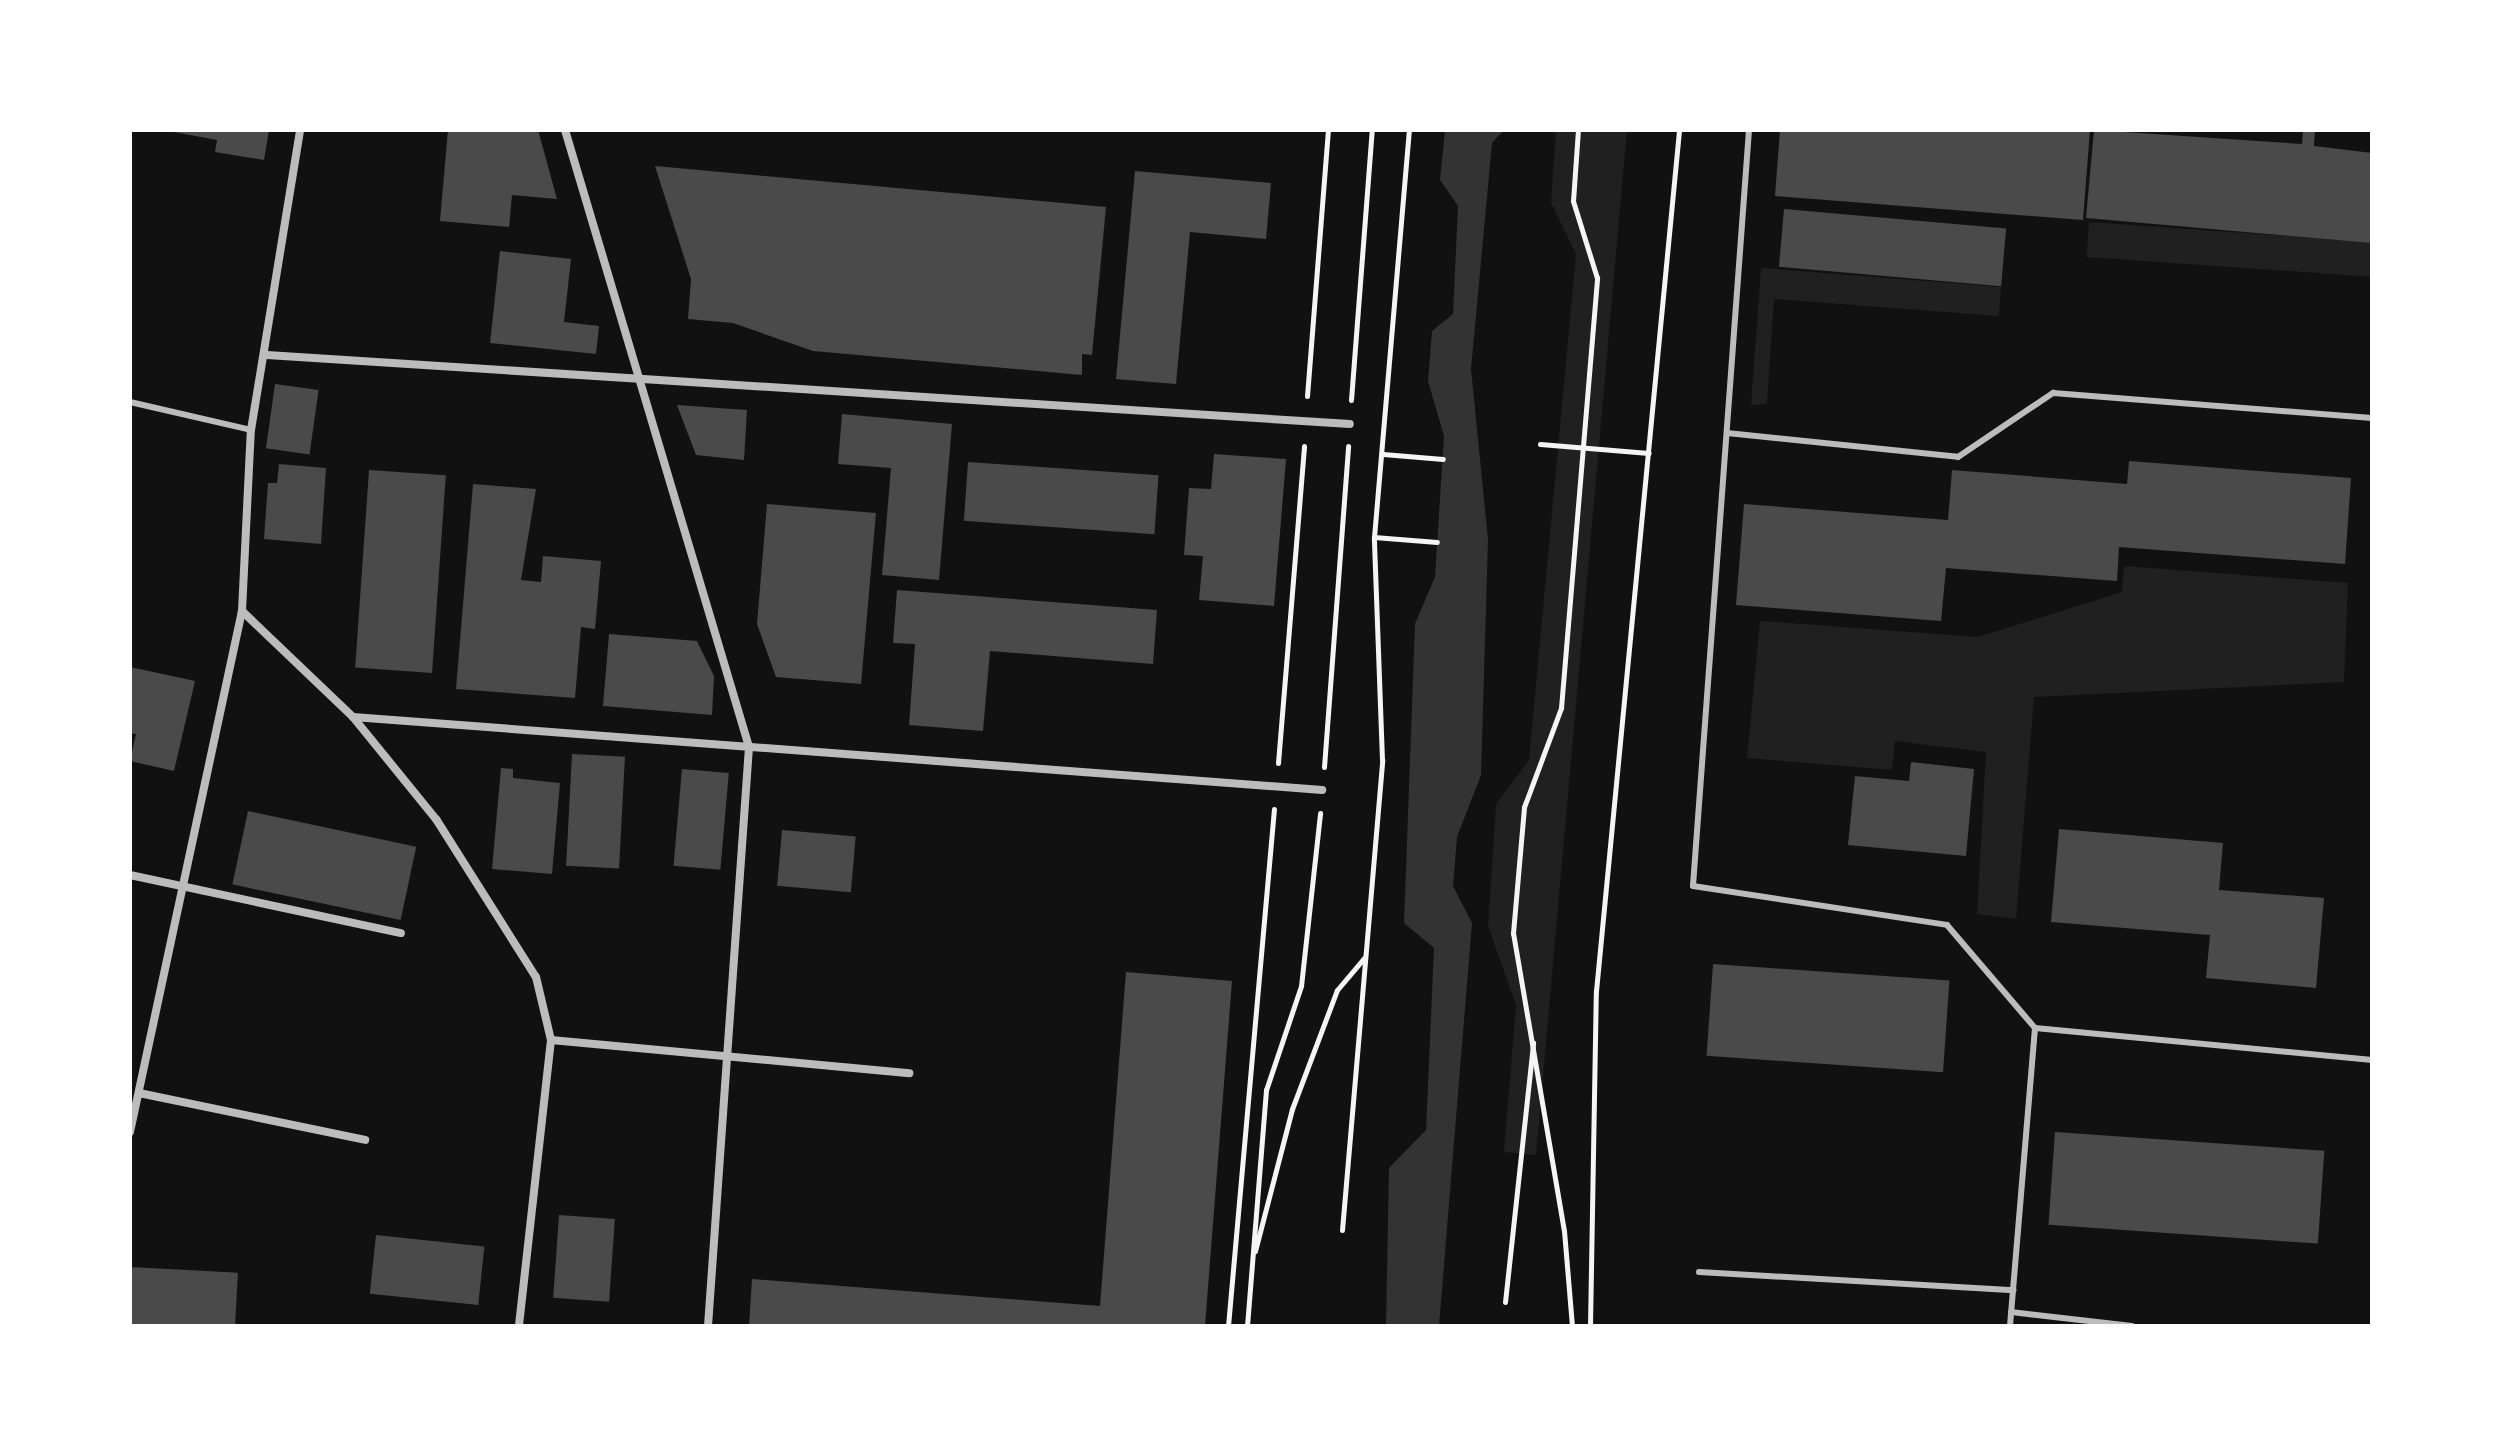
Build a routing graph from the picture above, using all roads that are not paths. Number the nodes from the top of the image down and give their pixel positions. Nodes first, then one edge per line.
1 (300, 130) edge
2 (565, 130) edge
3 (1749, 130) edge
4 (267, 355) junction
5 (642, 379) junction
6 (130, 402) edge
7 (2372, 418) edge
8 (1350, 424) road end
9 (251, 430) junction
10 (1727, 433) junction
11 (242, 611) junction
12 (353, 717) junction
13 (749, 747) junction
14 (1322, 790) road end
15 (130, 875) edge
16 (181, 886) junction
17 (401, 933) dead end
18 (2035, 1028) junction
19 (551, 1040) junction
20 (727, 1056) junction
21 (2372, 1060) edge
22 (909, 1073) dead end
23 (139, 1093) junction
24 (130, 1132) edge
25 (365, 1140) dead end
26 (1699, 1272) dead end
27 (2013, 1290) junction
28 (2011, 1312) junction
29 (519, 1326) edge
30 (708, 1326) edge
31 (2010, 1326) edge
32 (2132, 1326) edge

1 - 4 street
2 - 5 street
3 - 10 lane
4 - 5 street
4 - 9 street
5 - 8 street
5 - 13 street
6 - 9 lane
7 - 10 lane
9 - 11 street
10 - 18 lane
11 - 12 street
11 - 16 street
12 - 13 street
12 - 19 street
13 - 14 street
13 - 20 street
15 - 16 street
16 - 17 street
16 - 23 street
18 - 21 lane
18 - 27 lane
19 - 20 street
19 - 29 street
20 - 22 street
20 - 30 street
23 - 24 street
23 - 25 street
26 - 27 lane
27 - 28 lane
28 - 31 lane
28 - 32 lane

